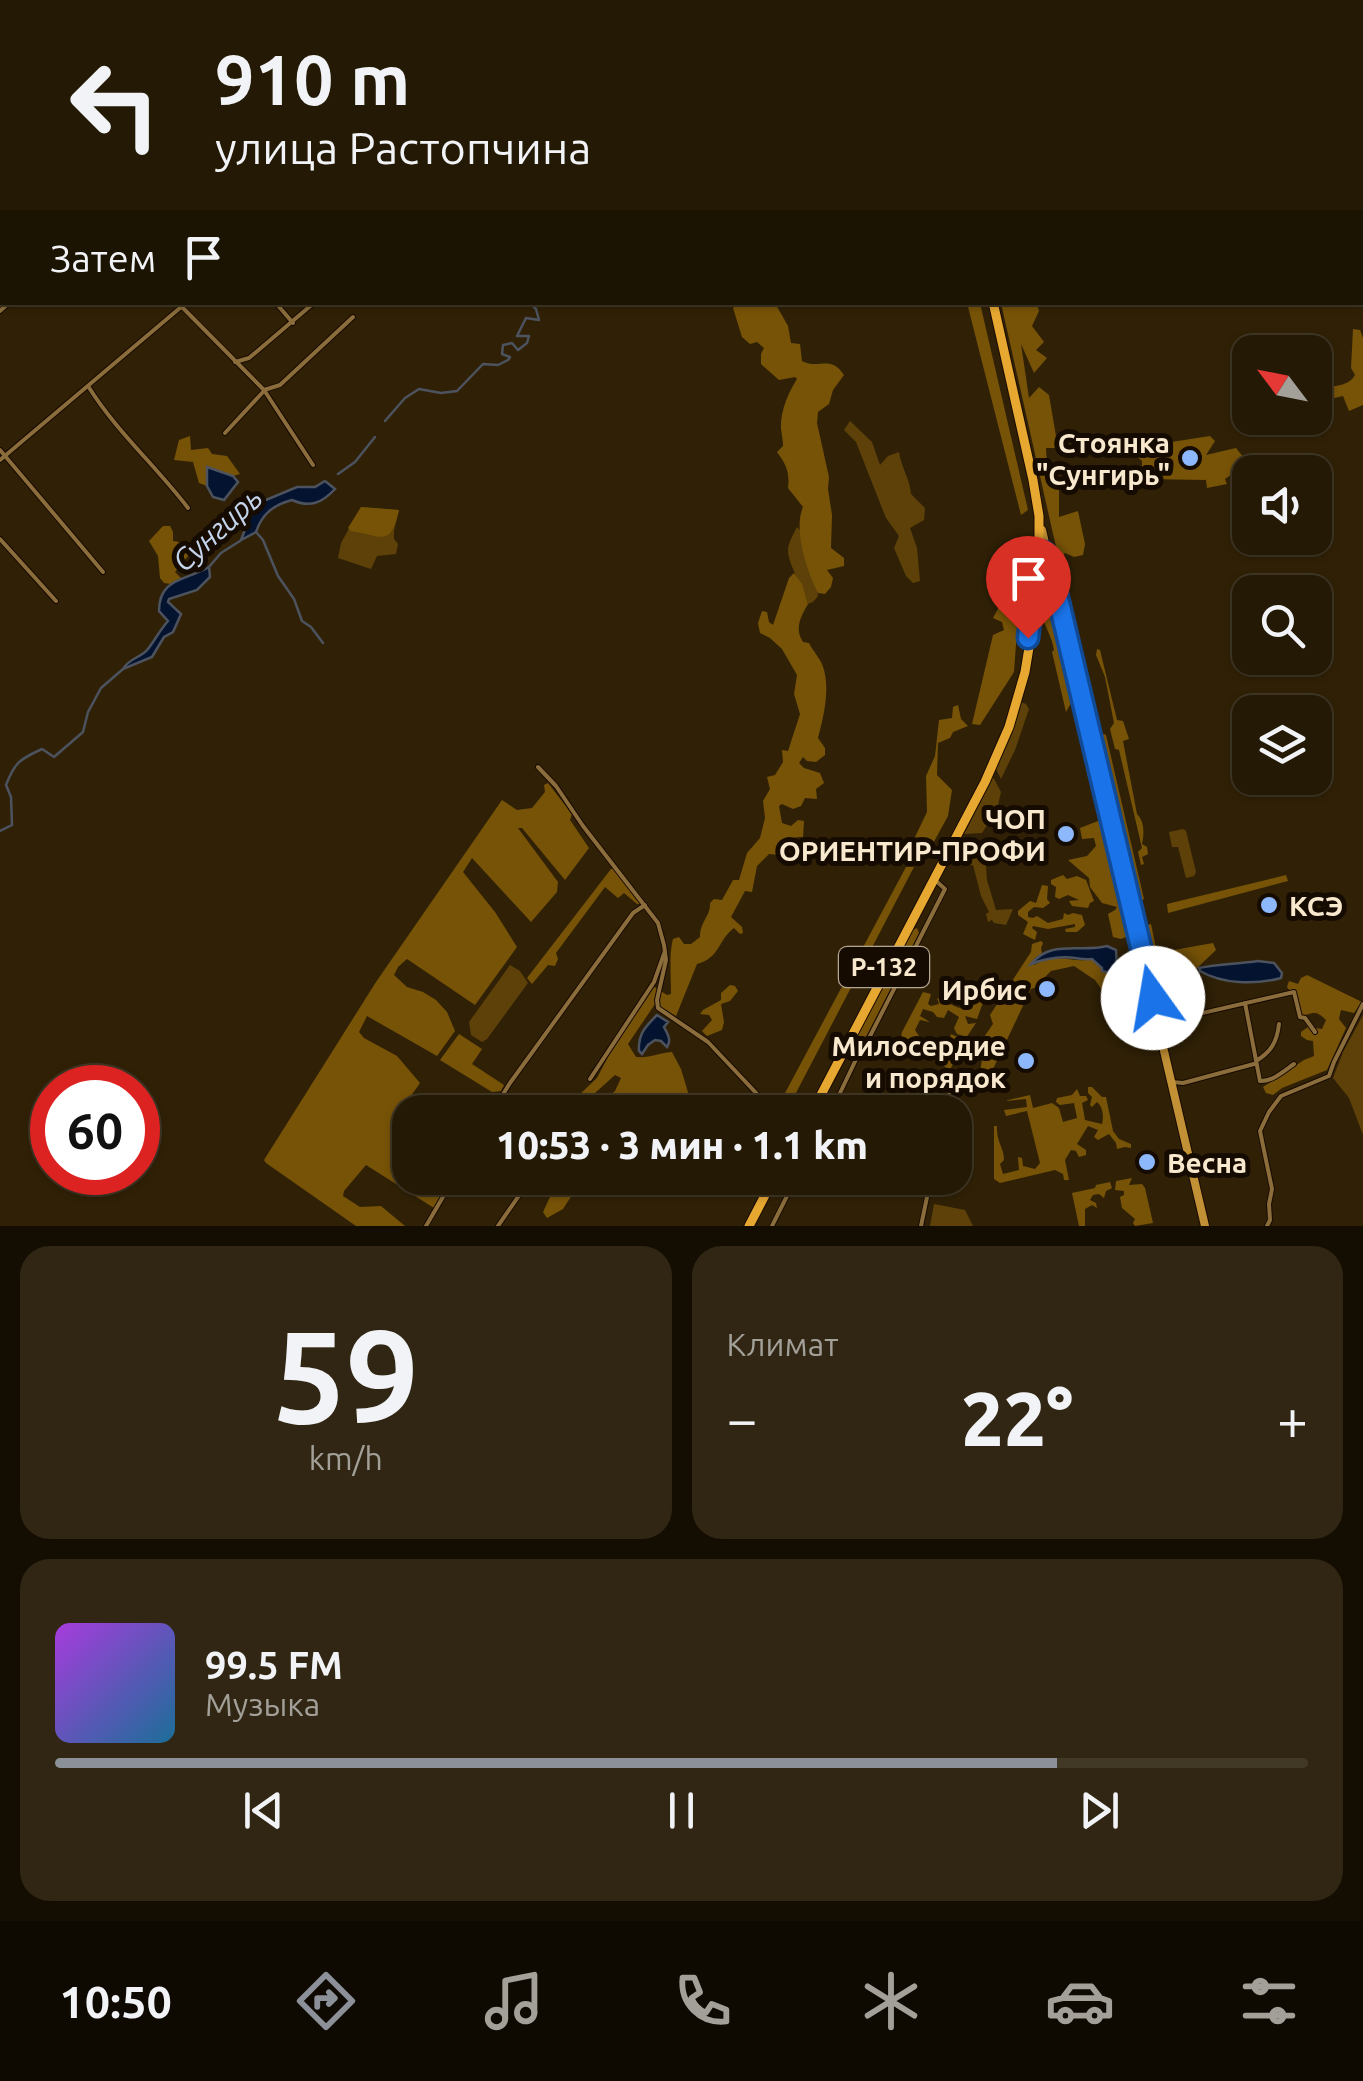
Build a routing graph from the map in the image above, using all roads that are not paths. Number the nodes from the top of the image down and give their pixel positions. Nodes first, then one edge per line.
1 (185, 305) edge
2 (278, 305) edge
3 (311, 305) edge
4 (991, 305) edge
5 (991, 305) edge
6 (353, 317) dead end
7 (293, 323) junction
8 (236, 362) junction
9 (88, 386) junction
10 (264, 390) junction
11 (225, 432) dead end
12 (0, 450) edge
13 (2, 458) edge
14 (313, 465) dead end
15 (188, 508) dead end
16 (0, 539) edge
17 (1043, 556) junction
18 (103, 572) dead end
19 (1057, 594) junction
20 (1035, 595) junction
21 (56, 601) dead end
22 (538, 767) dead end
23 (934, 880) junction
24 (644, 905) junction
25 (665, 950) junction
26 (1245, 1003) junction
27 (1363, 1004) edge
28 (1158, 1022) junction
29 (1279, 1024) dead end
30 (1315, 1032) dead end
31 (1256, 1062) junction
32 (1294, 1064) dead end
33 (954, 1074) dead end
34 (590, 1079) dead end
35 (1172, 1082) junction
36 (503, 1095) edge
37 (758, 1095) edge
38 (819, 1095) edge
39 (819, 1095) edge
40 (840, 1095) edge
41 (950, 1095) edge
42 (444, 1195) edge
43 (519, 1195) edge
44 (767, 1195) edge
45 (788, 1195) edge
46 (927, 1195) edge
47 (1270, 1224) edge
48 (426, 1226) edge
49 (498, 1226) edge
50 (751, 1226) edge
51 (772, 1226) edge
52 (920, 1226) edge
53 (1205, 1226) edge

1 - 8 street
1 - 9 street
2 - 7 street
3 - 7 street
4 - 17 highway, Р-132
5 - 17 highway, Р-132
6 - 10 street
7 - 8 street
8 - 10 street
9 - 13 street
9 - 15 street
10 - 11 street
10 - 14 street
12 - 13 street
13 - 18 street
16 - 21 street
17 - 19 main road
17 - 20 highway, Р-132
19 - 20 main road
19 - 28 main road
20 - 23 highway, Р-132
20 - 38 highway, Р-132
22 - 24 street
23 - 39 highway, Р-132
23 - 40 street
24 - 25 street
24 - 36 street
25 - 34 street
25 - 37 street
26 - 28 street
26 - 30 street
26 - 31 street
27 - 47 street
28 - 35 main road
29 - 31 street
31 - 32 street
31 - 35 street
33 - 41 street
35 - 53 main road
42 - 48 street
43 - 49 street
44 - 50 highway
45 - 51 street
46 - 52 street

